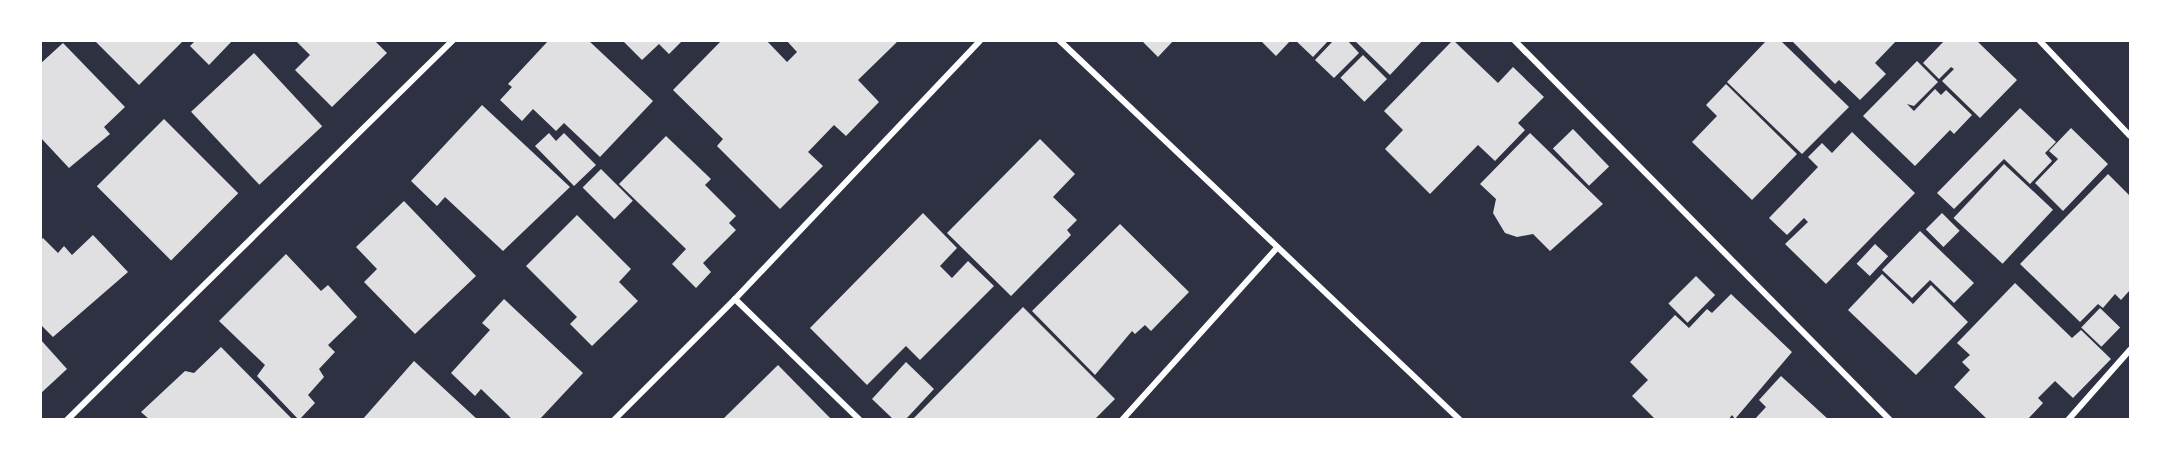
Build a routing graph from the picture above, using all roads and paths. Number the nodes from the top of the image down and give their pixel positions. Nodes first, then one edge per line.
1 (453, 40) edge
2 (981, 40) edge
3 (1059, 40) edge
4 (1514, 40) edge
5 (2039, 40) edge
6 (2130, 136) edge
7 (1276, 249) junction
8 (735, 299) junction
9 (2130, 350) edge
10 (67, 420) edge
11 (614, 420) edge
12 (860, 420) edge
13 (1122, 420) edge
14 (1460, 420) edge
15 (1890, 420) edge
16 (2068, 420) edge

1 - 10 street
2 - 8 street
3 - 7 street
4 - 15 street
5 - 6 street
7 - 13 street
7 - 14 street
8 - 11 street
8 - 12 street
9 - 16 street

